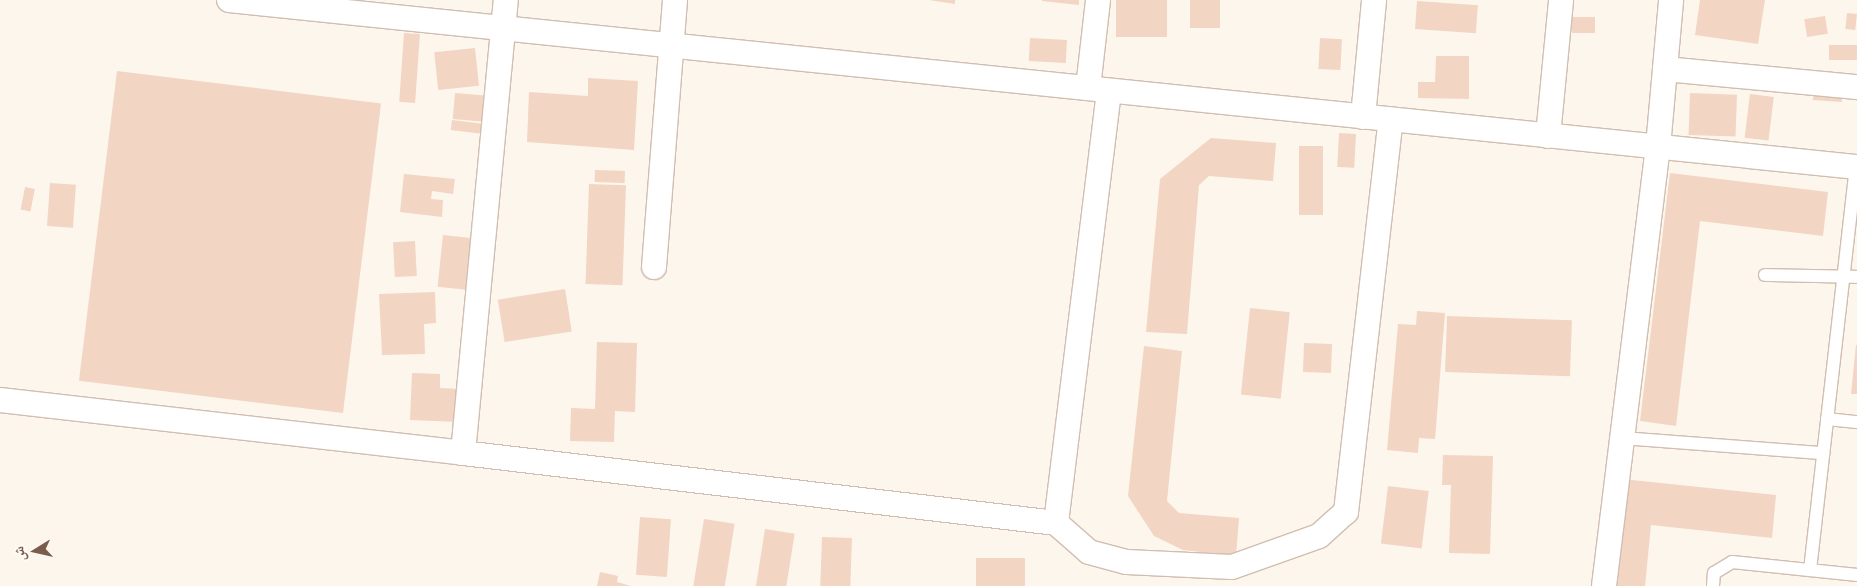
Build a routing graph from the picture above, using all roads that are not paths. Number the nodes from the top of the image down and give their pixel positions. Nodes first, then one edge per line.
1 (229, 0) edge
2 (506, 0) edge
3 (675, 0) edge
4 (1098, 0) edge
5 (1374, 0) edge
6 (1561, 0) edge
7 (1671, 0) edge
8 (504, 28) junction
9 (672, 46) junction
10 (1665, 69) junction
11 (1857, 88) edge
12 (1098, 90) junction
13 (1363, 117) junction
14 (1391, 120) junction
15 (1548, 136) junction
16 (1658, 147) junction
17 (1856, 167) edge
18 (654, 267) dead end
19 (1765, 275) dead end
20 (1844, 276) junction
21 (1857, 278) edge
22 (0, 400) edge
23 (1827, 420) junction
24 (1857, 422) edge
25 (1622, 438) junction
26 (463, 453) junction
27 (1824, 453) junction
28 (1056, 523) junction
29 (1810, 570) junction
30 (1857, 576) edge
31 (1604, 586) edge
32 (1713, 586) edge

1 - 8 street
2 - 8 street
3 - 9 street
4 - 12 street
5 - 13 street
6 - 15 street
7 - 10 street
8 - 9 street
8 - 26 street
9 - 12 street
9 - 18 street
10 - 11 street
10 - 16 street
12 - 13 street
12 - 28 street
13 - 14 street
14 - 15 street
14 - 28 street
15 - 16 street
16 - 17 street
16 - 25 street
17 - 20 lane
19 - 20 lane
20 - 21 lane
20 - 23 lane
22 - 26 street
23 - 24 lane
23 - 27 lane
25 - 27 lane
25 - 31 street
26 - 28 street
27 - 29 lane
29 - 30 lane
29 - 32 lane

